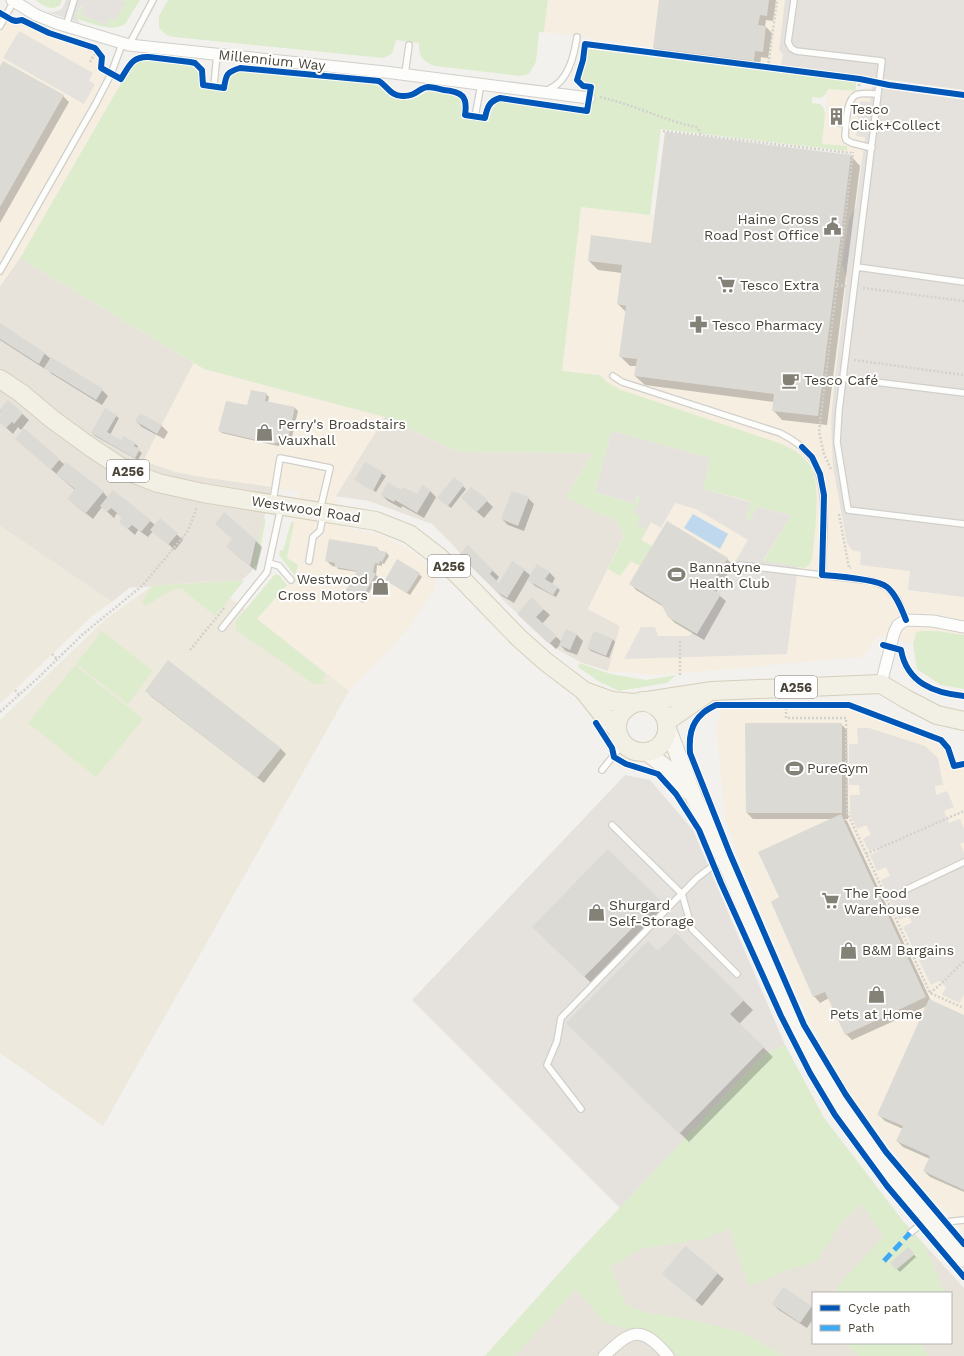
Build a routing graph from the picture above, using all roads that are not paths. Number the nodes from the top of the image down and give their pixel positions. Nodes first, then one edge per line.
1 (74, 0) edge
2 (153, 0) edge
3 (794, 0) edge
4 (13, 1) edge
5 (0, 26) edge
6 (66, 26) junction
7 (577, 37) dead end
8 (126, 44) junction
9 (409, 45) dead end
10 (217, 54) junction
11 (405, 74) junction
12 (481, 83) junction
13 (214, 86) dead end
14 (541, 92) junction
15 (878, 94) junction
16 (589, 96) road end
17 (475, 117) dead end
18 (872, 148) junction
19 (857, 267) junction
20 (0, 271) edge
21 (964, 282) edge
22 (613, 376) dead end
23 (843, 378) junction
24 (0, 379) edge
25 (964, 393) edge
26 (277, 504) junction
27 (322, 511) junction
28 (964, 524) edge
29 (309, 561) dead end
30 (269, 563) junction
31 (740, 565) dead end
32 (822, 575) junction
33 (291, 580) dead end
34 (906, 620) junction
35 (964, 627) edge
36 (222, 628) dead end
37 (881, 684) junction
38 (583, 690) junction
39 (712, 691) junction
40 (638, 702) junction
41 (964, 721) edge
42 (667, 725) junction
43 (620, 736) junction
44 (646, 752) junction
45 (602, 770) dead end
46 (695, 800) junction
47 (612, 825) dead end
48 (724, 858) junction
49 (964, 862) edge
50 (905, 890) dead end
51 (682, 894) junction
52 (737, 974) dead end
53 (581, 1109) dead end
54 (929, 1219) junction
55 (964, 1220) edge
56 (910, 1233) dead end
57 (964, 1260) edge
58 (604, 1356) edge
59 (668, 1356) edge

1 - 6 lane
2 - 8 lane
3 - 15 lane
4 - 5 lane
4 - 6 street, Millennium Way
6 - 8 street, Millennium Way
7 - 14 lane
8 - 10 street, Millennium Way
8 - 20 lane
9 - 11 lane
10 - 11 street, Millennium Way
10 - 13 lane
11 - 12 street, Millennium Way
12 - 14 street, Millennium Way
12 - 17 lane
14 - 16 street, Millennium Way
15 - 18 lane
15 - 18 lane
18 - 19 lane
19 - 21 lane
19 - 23 lane
22 - 32 lane
23 - 25 lane
23 - 28 lane
24 - 26 main road, Westwood Road / A256
26 - 27 main road, Westwood Road / A256
26 - 27 lane
26 - 30 lane
27 - 29 lane
27 - 38 main road, Westwood Road / A256
30 - 33 lane
30 - 36 lane
31 - 32 lane
32 - 34 lane
34 - 35 street
34 - 37 street
37 - 39 main road, Westwood Road / A256
37 - 41 main road
38 - 40 main road, Westwood Road / A256
38 - 43 main road, Westwood Road / A256
39 - 40 main road, Westwood Road / A256
39 - 42 main road
40 - 42 main road, Westwood Road / A256
40 - 43 main road
42 - 44 main road
42 - 46 street
43 - 44 main road, Westwood Road / A256
43 - 45 lane
44 - 46 street
46 - 48 street
47 - 51 lane
48 - 51 lane
48 - 54 street
49 - 50 lane
51 - 52 lane
51 - 53 lane
54 - 55 lane
54 - 56 lane
54 - 57 street
58 - 59 street

